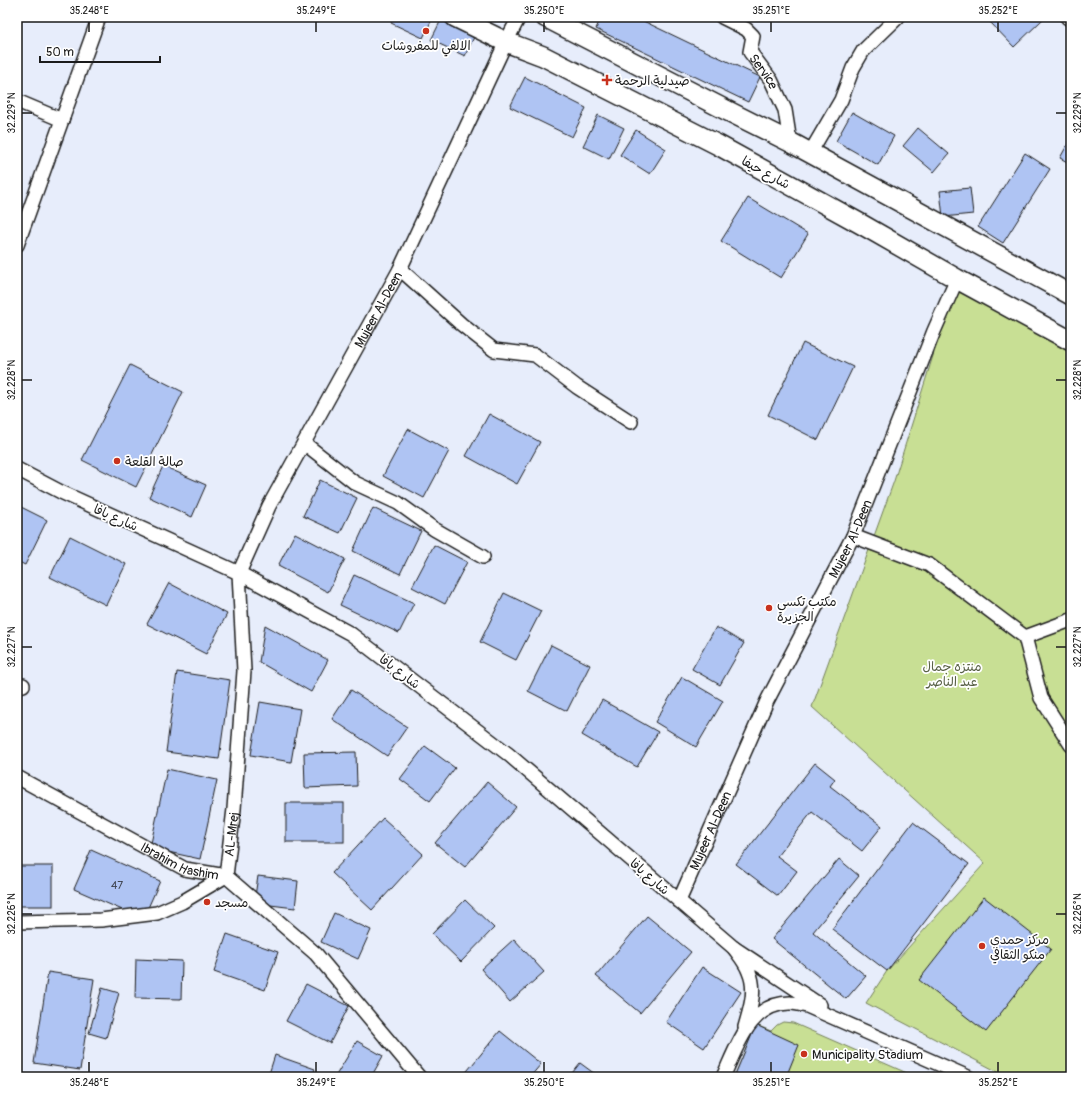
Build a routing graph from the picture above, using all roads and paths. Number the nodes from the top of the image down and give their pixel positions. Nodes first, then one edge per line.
1 (99, 17) edge
2 (455, 17) edge
3 (519, 17) edge
4 (545, 17) edge
5 (722, 17) edge
6 (898, 17) edge
7 (1067, 17) edge
8 (1071, 20) edge
9 (506, 42) junction
10 (17, 101) edge
11 (62, 120) junction
12 (790, 142) junction
13 (810, 153) junction
14 (17, 246) edge
15 (400, 269) junction
16 (957, 279) junction
17 (1071, 295) edge
18 (1071, 341) edge
19 (631, 422) dead end
20 (304, 443) junction
21 (17, 470) edge
22 (853, 536) junction
23 (483, 557) dead end
24 (239, 573) junction
25 (1071, 620) edge
26 (1025, 637) junction
27 (1071, 745) edge
28 (17, 777) edge
29 (226, 876) junction
30 (679, 900) junction
31 (17, 922) edge
32 (734, 948) junction
33 (848, 1024) junction
34 (743, 1036) junction
35 (419, 1077) edge
36 (723, 1077) edge
37 (968, 1077) edge

1 - 11 street
2 - 9 main road, شارع حيفا
3 - 9 street, Mujeer Al-Deen
4 - 12 main road
5 - 12 street, Service
6 - 13 street
7 - 8 street
9 - 15 street, Mujeer Al-Deen
9 - 16 main road, شارع حيفا
10 - 11 street
11 - 14 street
12 - 13 main road
13 - 17 main road
15 - 19 street
15 - 20 street, Mujeer Al-Deen
16 - 18 main road, شارع حيفا
16 - 22 street, Mujeer Al-Deen
20 - 23 street
20 - 24 street, Mujeer Al-Deen
21 - 24 street, شارع يافا
22 - 26 street
22 - 30 street, Mujeer Al-Deen
24 - 29 street, AL-Mrej
24 - 30 street, شارع يافا
25 - 26 street
26 - 27 street
28 - 29 street, Ibrahim Hashim
29 - 31 street
29 - 35 street, Ibrahim Hashim
30 - 32 street, شارع يافا
32 - 33 street
32 - 34 street
33 - 34 street
33 - 37 street
34 - 36 street

